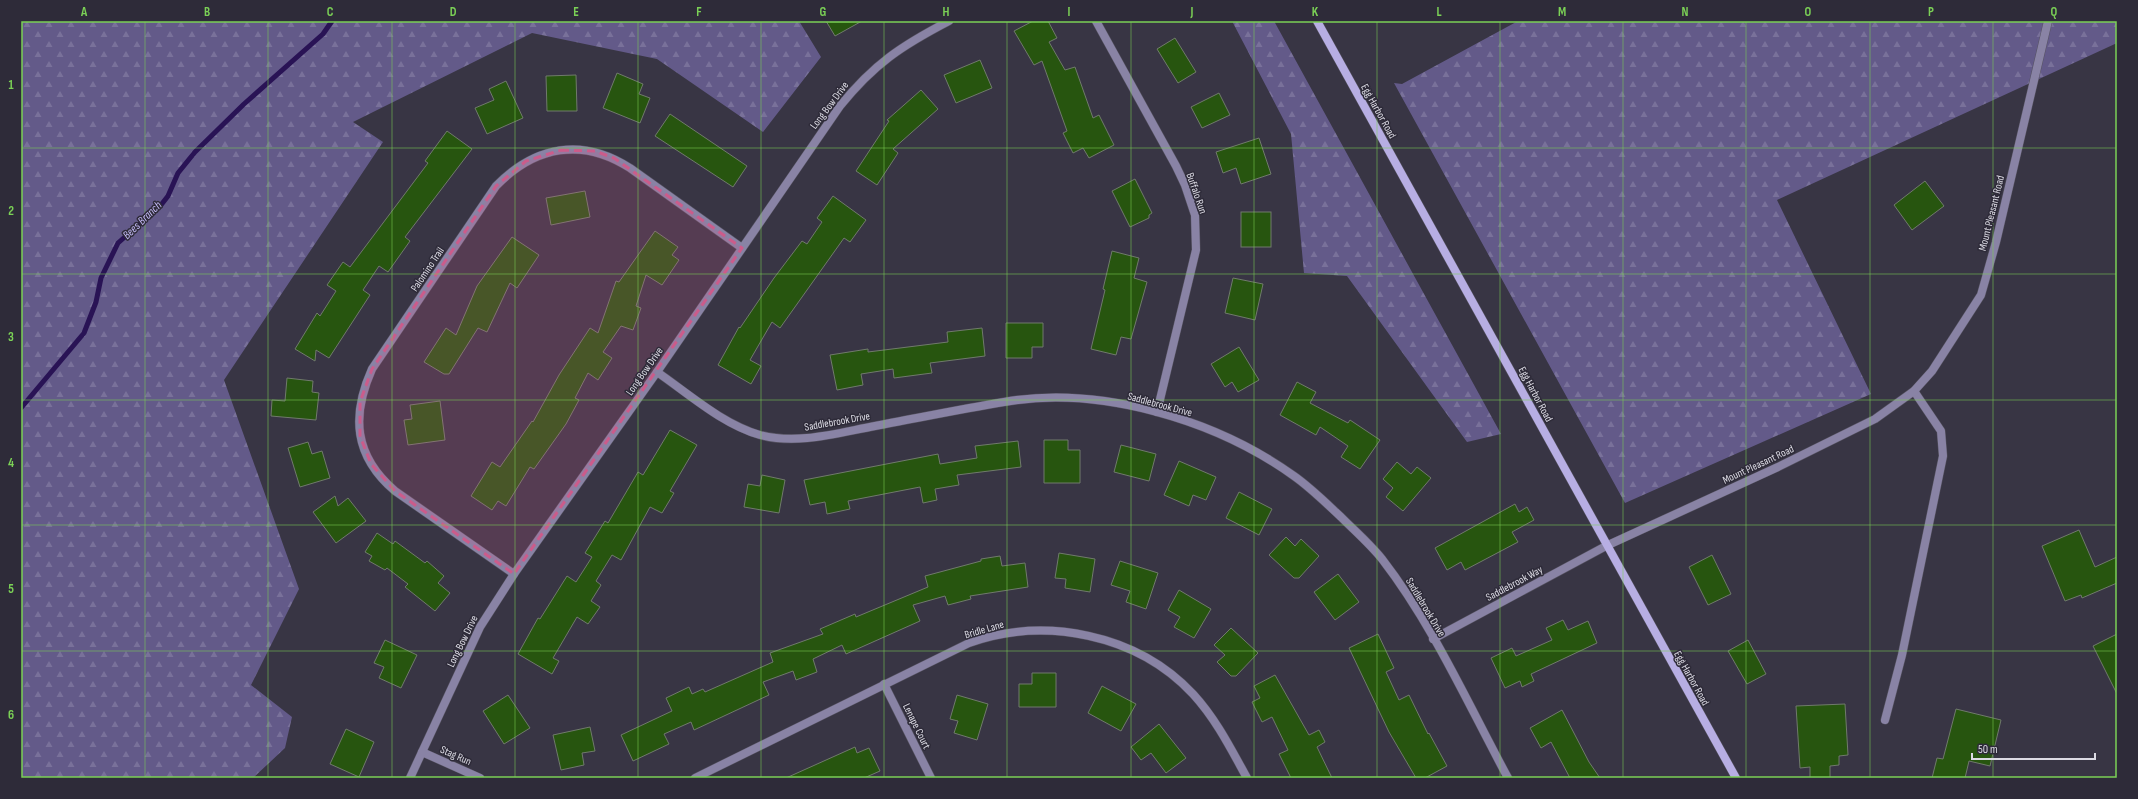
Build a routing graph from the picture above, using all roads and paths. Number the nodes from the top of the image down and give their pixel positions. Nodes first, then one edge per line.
1 (948, 21) edge
2 (1096, 21) edge
3 (1317, 21) edge
4 (2048, 21) edge
5 (742, 248) junction
6 (657, 372) junction
7 (1914, 391) junction
8 (1157, 412) junction
9 (1606, 546) junction
10 (514, 574) junction
11 (1433, 639) junction
12 (884, 684) junction
13 (1885, 720) dead end
14 (422, 752) junction
15 (410, 778) edge
16 (480, 778) edge
17 (695, 778) edge
18 (931, 778) edge
19 (1247, 778) edge
20 (1508, 778) edge
21 (1736, 778) edge

1 - 5 street, Long Bow Drive
2 - 8 street, Buffalo Run
3 - 9 main road, Egg Harbor Road
4 - 7 street, Mount Pleasant Road
5 - 6 street, Long Bow Drive
5 - 10 street, Palomino Trail
6 - 8 street, Saddlebrook Drive
6 - 10 street, Long Bow Drive
7 - 9 street, Mount Pleasant Road
7 - 13 street
8 - 11 street, Saddlebrook Drive
9 - 11 street, Saddlebrook Way
9 - 21 main road, Egg Harbor Road
10 - 14 street, Long Bow Drive
11 - 20 street, Saddlebrook Drive
12 - 17 street, Bridle Lane
12 - 18 street, Lenape Court
12 - 19 street, Bridle Lane
14 - 15 street, Long Bow Drive
14 - 16 street, Stag Run

